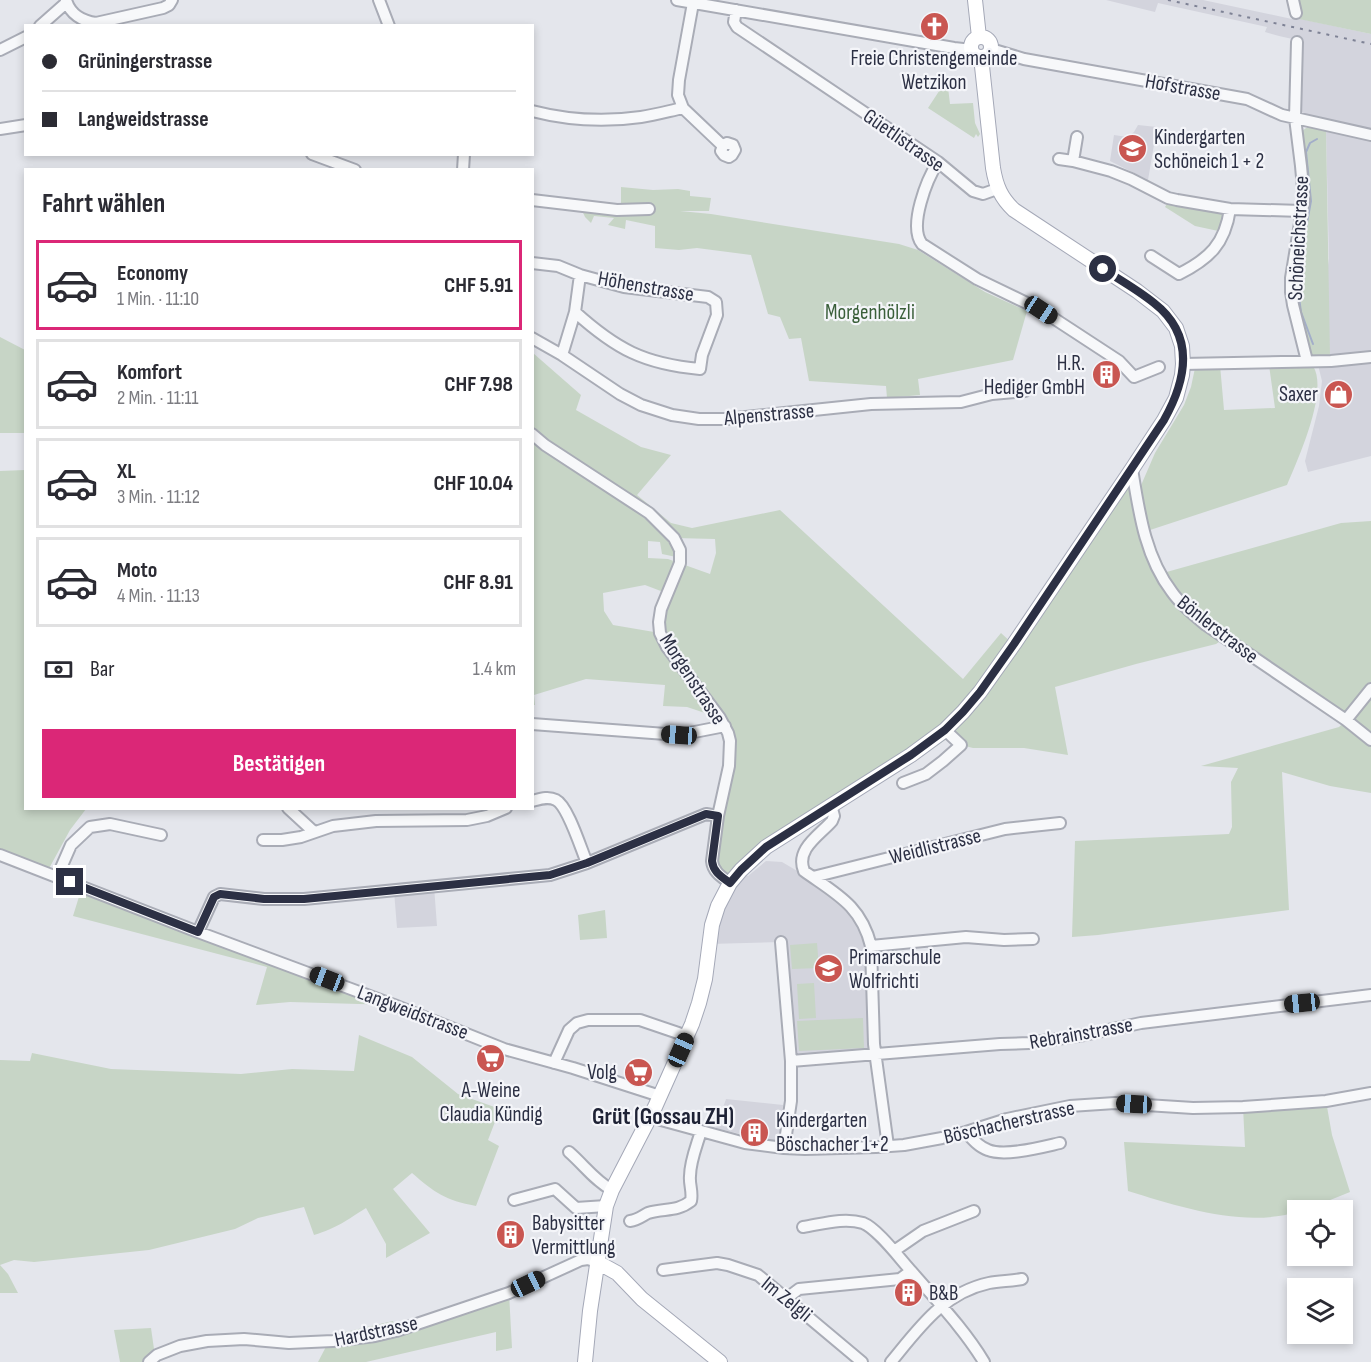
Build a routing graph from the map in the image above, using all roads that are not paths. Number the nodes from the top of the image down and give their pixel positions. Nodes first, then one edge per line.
1 (152, 0) edge
2 (172, 0) edge
3 (379, 0) edge
4 (677, 0) edge
5 (975, 0) edge
6 (1293, 0) edge
7 (66, 2) edge
8 (693, 3) junction
9 (736, 10) junction
10 (143, 12) junction
11 (1296, 13) dead end
12 (42, 24) edge
13 (387, 24) edge
14 (24, 38) edge
15 (1297, 42) dead end
16 (0, 50) edge
17 (981, 52) junction
18 (683, 108) junction
19 (534, 111) edge
20 (1295, 118) junction
21 (24, 125) edge
22 (0, 129) edge
23 (1371, 135) edge
24 (1077, 136) dead end
25 (723, 146) dead end
26 (317, 156) edge
27 (1059, 159) dead end
28 (1073, 161) junction
29 (938, 162) junction
30 (350, 168) edge
31 (997, 189) junction
32 (534, 200) edge
33 (1230, 209) junction
34 (649, 210) dead end
35 (1302, 211) junction
36 (1151, 256) dead end
37 (534, 262) edge
38 (580, 275) junction
39 (575, 312) junction
40 (534, 339) edge
41 (562, 355) junction
42 (1371, 357) edge
43 (1307, 361) junction
44 (1184, 364) junction
45 (1159, 367) dead end
46 (1025, 391) dead end
47 (534, 436) edge
48 (1132, 469) junction
49 (1371, 689) edge
50 (1346, 720) junction
51 (534, 724) edge
52 (725, 726) junction
53 (945, 730) junction
54 (1371, 740) edge
55 (903, 783) dead end
56 (534, 801) edge
57 (831, 806) junction
58 (290, 810) edge
59 (501, 810) edge
60 (718, 816) junction
61 (1060, 823) dead end
62 (314, 832) junction
63 (161, 835) dead end
64 (263, 840) dead end
65 (0, 855) edge
66 (587, 863) junction
67 (57, 877) junction
68 (813, 877) junction
69 (730, 883) junction
70 (198, 932) junction
71 (1033, 939) dead end
72 (781, 942) dead end
73 (871, 946) junction
74 (1371, 995) edge
75 (687, 1036) junction
76 (876, 1054) junction
77 (791, 1061) junction
78 (554, 1063) junction
79 (1371, 1093) edge
80 (660, 1096) junction
81 (650, 1117) junction
82 (702, 1131) junction
83 (966, 1132) junction
84 (1060, 1143) dead end
85 (888, 1146) junction
86 (784, 1148) junction
87 (569, 1152) dead end
88 (612, 1191) junction
89 (514, 1200) dead end
90 (606, 1206) junction
91 (974, 1211) dead end
92 (630, 1221) dead end
93 (803, 1227) dead end
94 (894, 1251) junction
95 (597, 1262) junction
96 (663, 1270) dead end
97 (910, 1271) junction
98 (1022, 1279) dead end
99 (787, 1298) junction
100 (942, 1305) junction
101 (895, 1361) edge
102 (148, 1362) edge
103 (585, 1362) edge
104 (720, 1362) edge
105 (862, 1362) edge
106 (984, 1362) edge

1 - 10 street
2 - 10 street
3 - 13 street
4 - 8 street, Hofstrasse
5 - 17 main road
6 - 11 street
7 - 10 street
7 - 12 street
8 - 9 street, Hofstrasse
8 - 18 street
9 - 17 street, Hofstrasse
9 - 29 street, Güetlistrasse
14 - 16 street
15 - 20 street, Schöneichstrasse
17 - 20 street, Hofstrasse
17 - 31 main road
18 - 19 street
18 - 25 street
20 - 23 street, Hofstrasse
20 - 35 street, Schöneichstrasse
21 - 22 street
24 - 28 street
26 - 30 street
27 - 28 street
28 - 33 street
29 - 31 street, Güetlistrasse
29 - 45 street
31 - 44 main road
32 - 34 street
33 - 35 street
33 - 36 street
35 - 43 street, Schöneichstrasse
37 - 38 street, Höhenstrasse
38 - 39 street, Höhenstrasse
38 - 39 street, Höhenstrasse
39 - 41 street, Höhenstrasse
40 - 41 street, Alpenstrasse
41 - 46 street, Alpenstrasse
42 - 43 street
43 - 44 street
44 - 48 main road
47 - 52 street, Morgenstrasse
48 - 50 street, Bönlerstrasse
48 - 53 main road
49 - 50 street
50 - 54 street, Bönlerstrasse
51 - 52 street
52 - 60 street, Morgenstrasse
53 - 55 street
53 - 57 main road
56 - 66 street
57 - 68 street
57 - 69 main road
58 - 62 street
59 - 62 street
60 - 66 street
60 - 69 street, Morgenstrasse
61 - 68 street, Weidlistrasse
62 - 64 street
63 - 67 street
65 - 67 street, Langweidstrasse
66 - 70 street
67 - 70 street, Langweidstrasse
68 - 73 street
69 - 75 main road
70 - 78 street, Langweidstrasse
71 - 73 street
72 - 77 street
73 - 76 street
74 - 76 street, Rebrainstrasse
75 - 78 street
75 - 80 main road
76 - 77 street, Rebrainstrasse
76 - 85 street
77 - 86 street
78 - 80 street, Langweidstrasse
79 - 83 street, Böschacherstrasse
80 - 81 main road
81 - 82 street, Böschacherstrasse
81 - 88 main road
82 - 86 street, Böschacherstrasse
82 - 92 street
83 - 84 street
83 - 85 street, Böschacherstrasse
85 - 86 street, Böschacherstrasse
87 - 88 street
88 - 90 main road
89 - 90 street
90 - 95 main road
91 - 94 street
93 - 94 street
94 - 97 street
95 - 102 street, Hardstrasse
95 - 103 main road
95 - 104 main road
96 - 99 street, Im Zelgli
97 - 99 street
97 - 100 street
98 - 100 street
99 - 105 street, Im Zelgli
100 - 101 street
100 - 106 street

